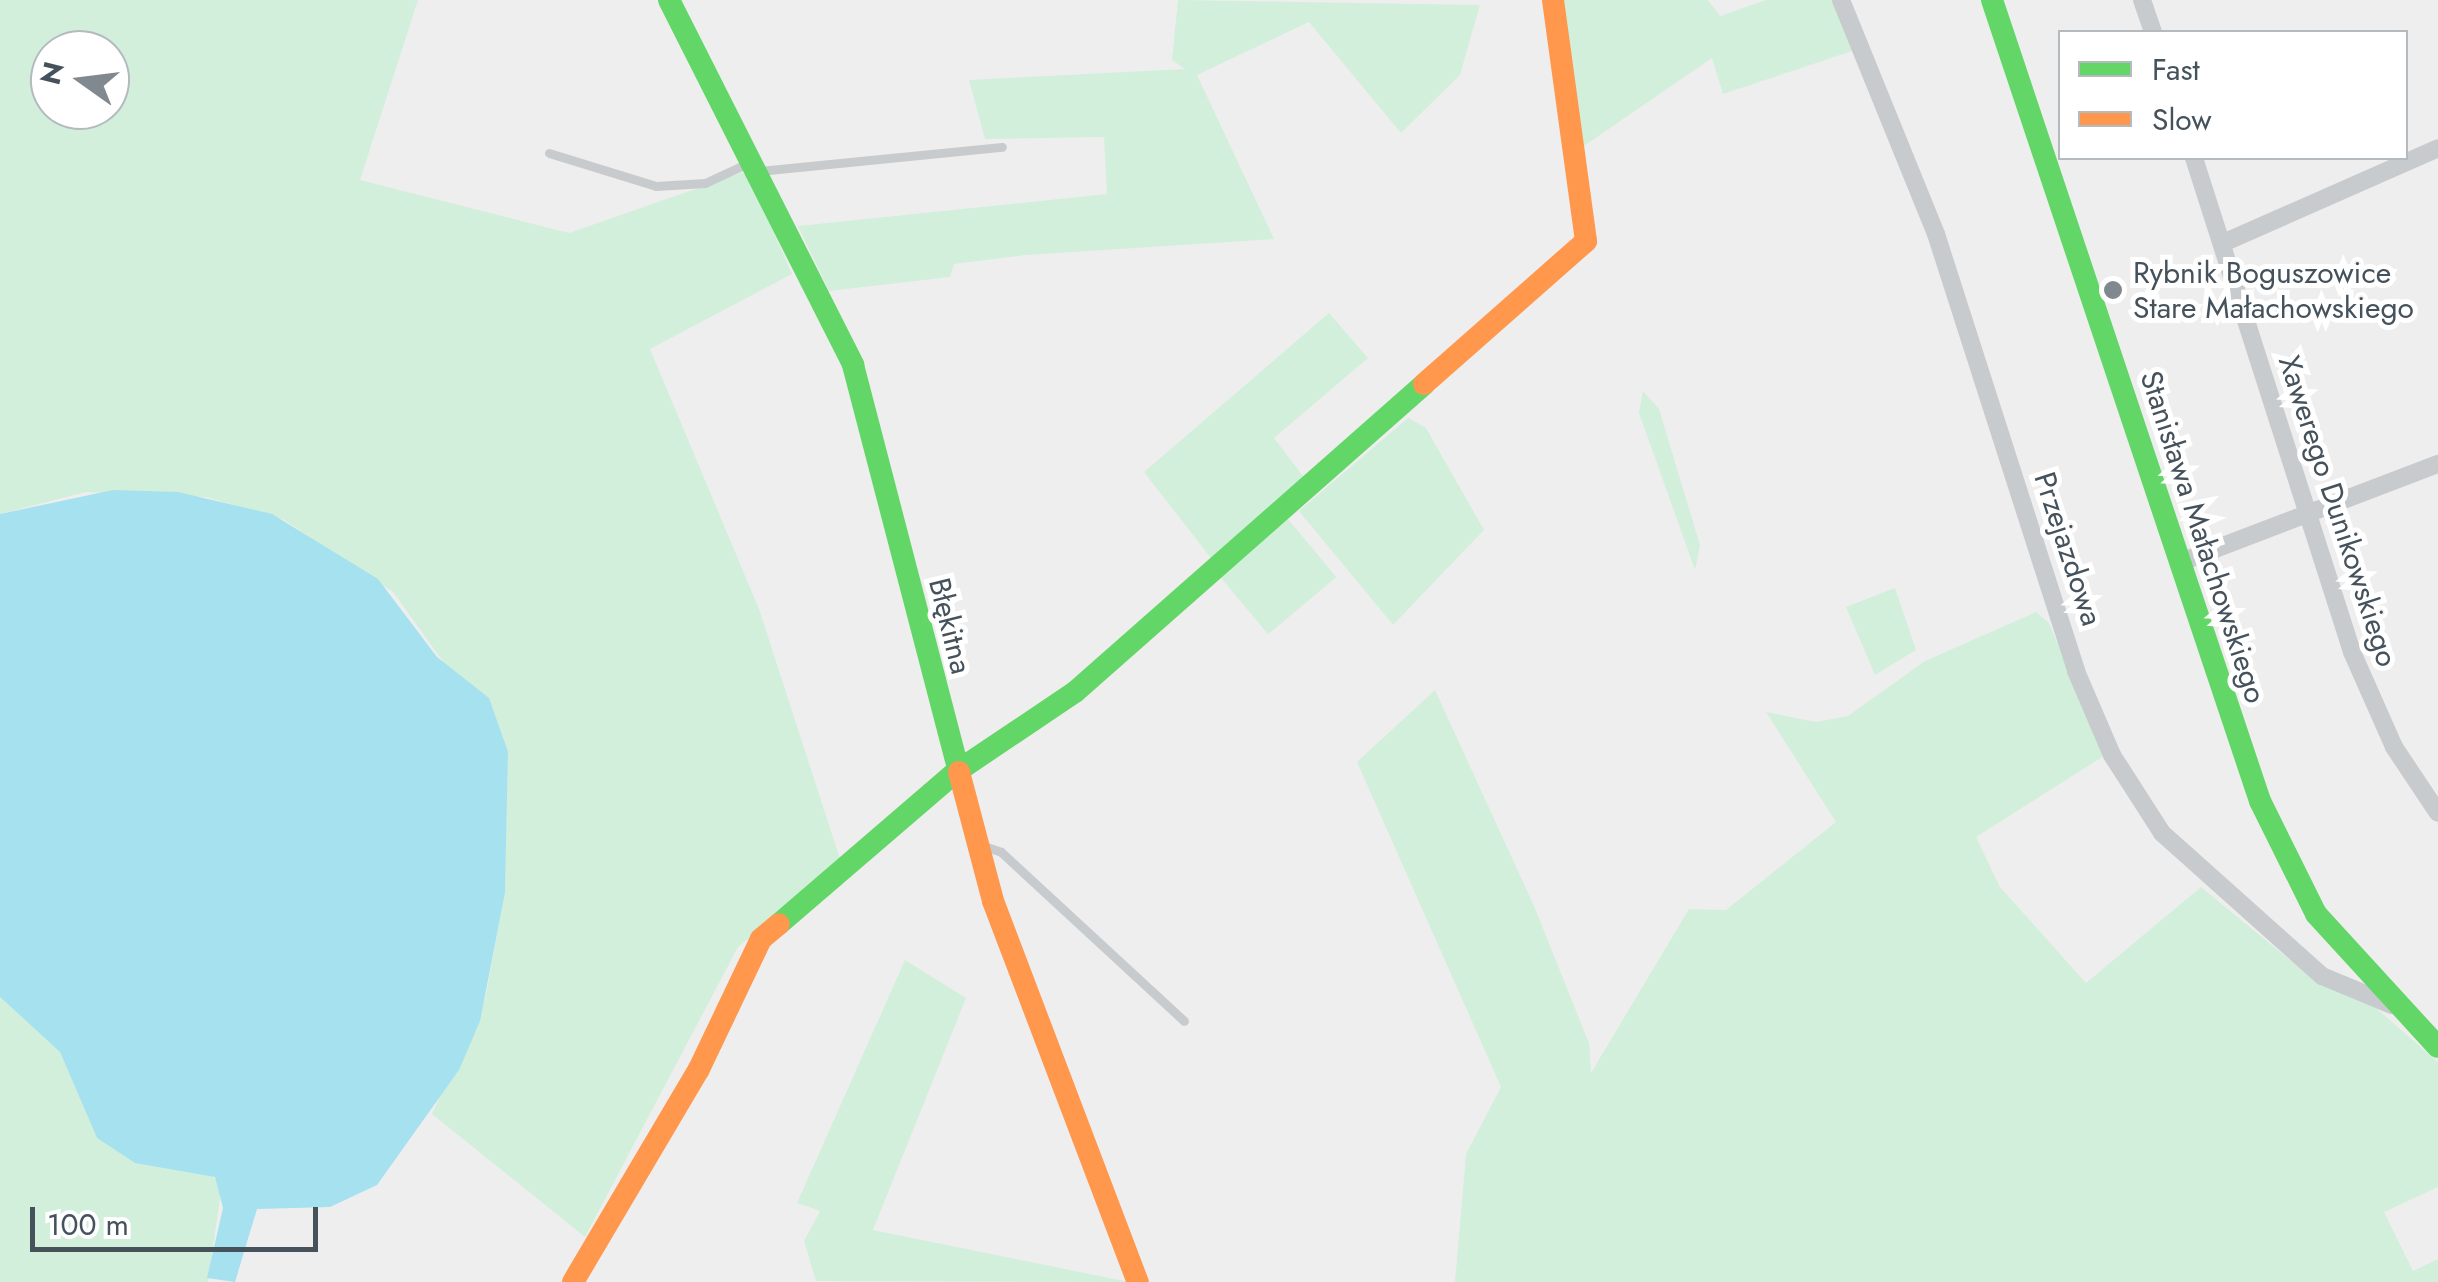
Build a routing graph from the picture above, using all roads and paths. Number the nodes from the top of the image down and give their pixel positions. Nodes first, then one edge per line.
1 (670, 0) edge
2 (1553, 0) edge
3 (1841, 0) edge
4 (1992, 0) edge
5 (2142, 0) edge
6 (2152, 30) edge
7 (1002, 147) dead end
8 (2438, 148) edge
9 (549, 153) dead end
10 (2195, 160) edge
11 (757, 166) junction
12 (2222, 243) junction
13 (2438, 464) edge
14 (2308, 515) junction
15 (2181, 562) junction
16 (956, 772) junction
17 (2438, 813) edge
18 (978, 844) junction
19 (2392, 1006) junction
20 (1184, 1021) dead end
21 (2438, 1047) edge
22 (573, 1282) edge
23 (1138, 1282) edge

1 - 11 street, Błękitna
2 - 16 street
3 - 19 street, Przejazdowa
4 - 15 street, Stanisława Małachowskiego
5 - 6 street
7 - 11 lane
8 - 12 street
9 - 11 lane
10 - 12 street, Xawerego Dunikowskiego
11 - 16 street, Błękitna
12 - 14 street, Xawerego Dunikowskiego
13 - 14 street
14 - 15 street
14 - 17 street, Xawerego Dunikowskiego
15 - 19 street, Stanisława Małachowskiego
16 - 18 street, Błękitna
16 - 22 street
18 - 20 lane
18 - 23 street, Błękitna
19 - 21 street, Stanisława Małachowskiego

